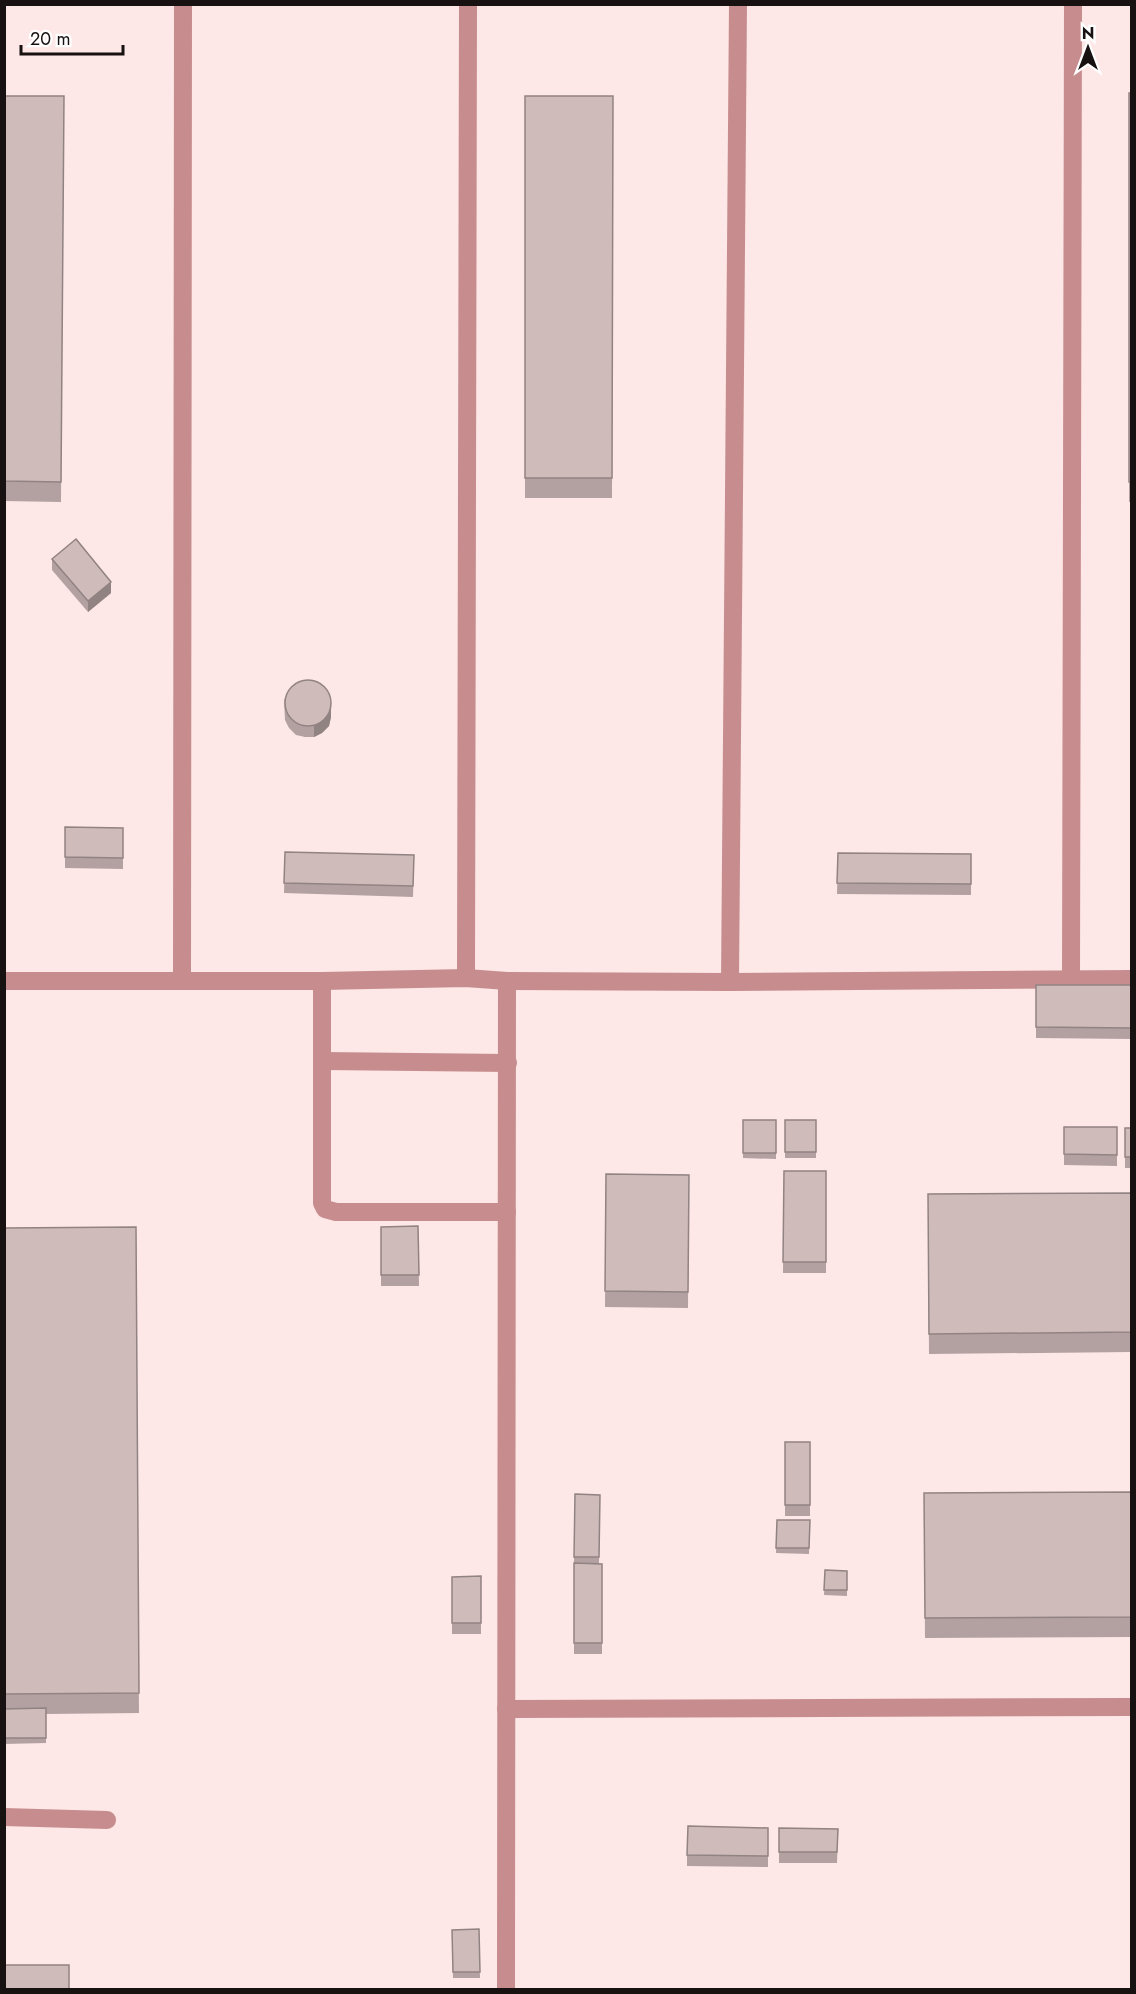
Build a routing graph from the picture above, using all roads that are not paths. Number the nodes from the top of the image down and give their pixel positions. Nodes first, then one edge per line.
1 (183, 4) edge
2 (468, 4) edge
3 (738, 4) edge
4 (1073, 4) edge
5 (466, 978) junction
6 (1071, 979) junction
7 (1131, 979) edge
8 (4, 981) edge
9 (182, 981) junction
10 (322, 981) junction
11 (507, 981) junction
12 (730, 982) junction
13 (323, 1061) junction
14 (508, 1063) junction
15 (507, 1212) junction
16 (1131, 1707) edge
17 (506, 1710) junction
18 (4, 1817) edge
19 (107, 1820) dead end
20 (506, 1989) edge

1 - 9 lane
2 - 5 lane
3 - 12 lane
4 - 6 lane
5 - 10 lane
5 - 11 lane
6 - 7 lane
6 - 12 lane
8 - 9 lane
9 - 10 lane
10 - 13 lane
11 - 12 lane
11 - 14 lane
13 - 14 lane
13 - 15 lane
14 - 15 lane
15 - 17 lane
16 - 17 lane
17 - 20 lane
18 - 19 lane

